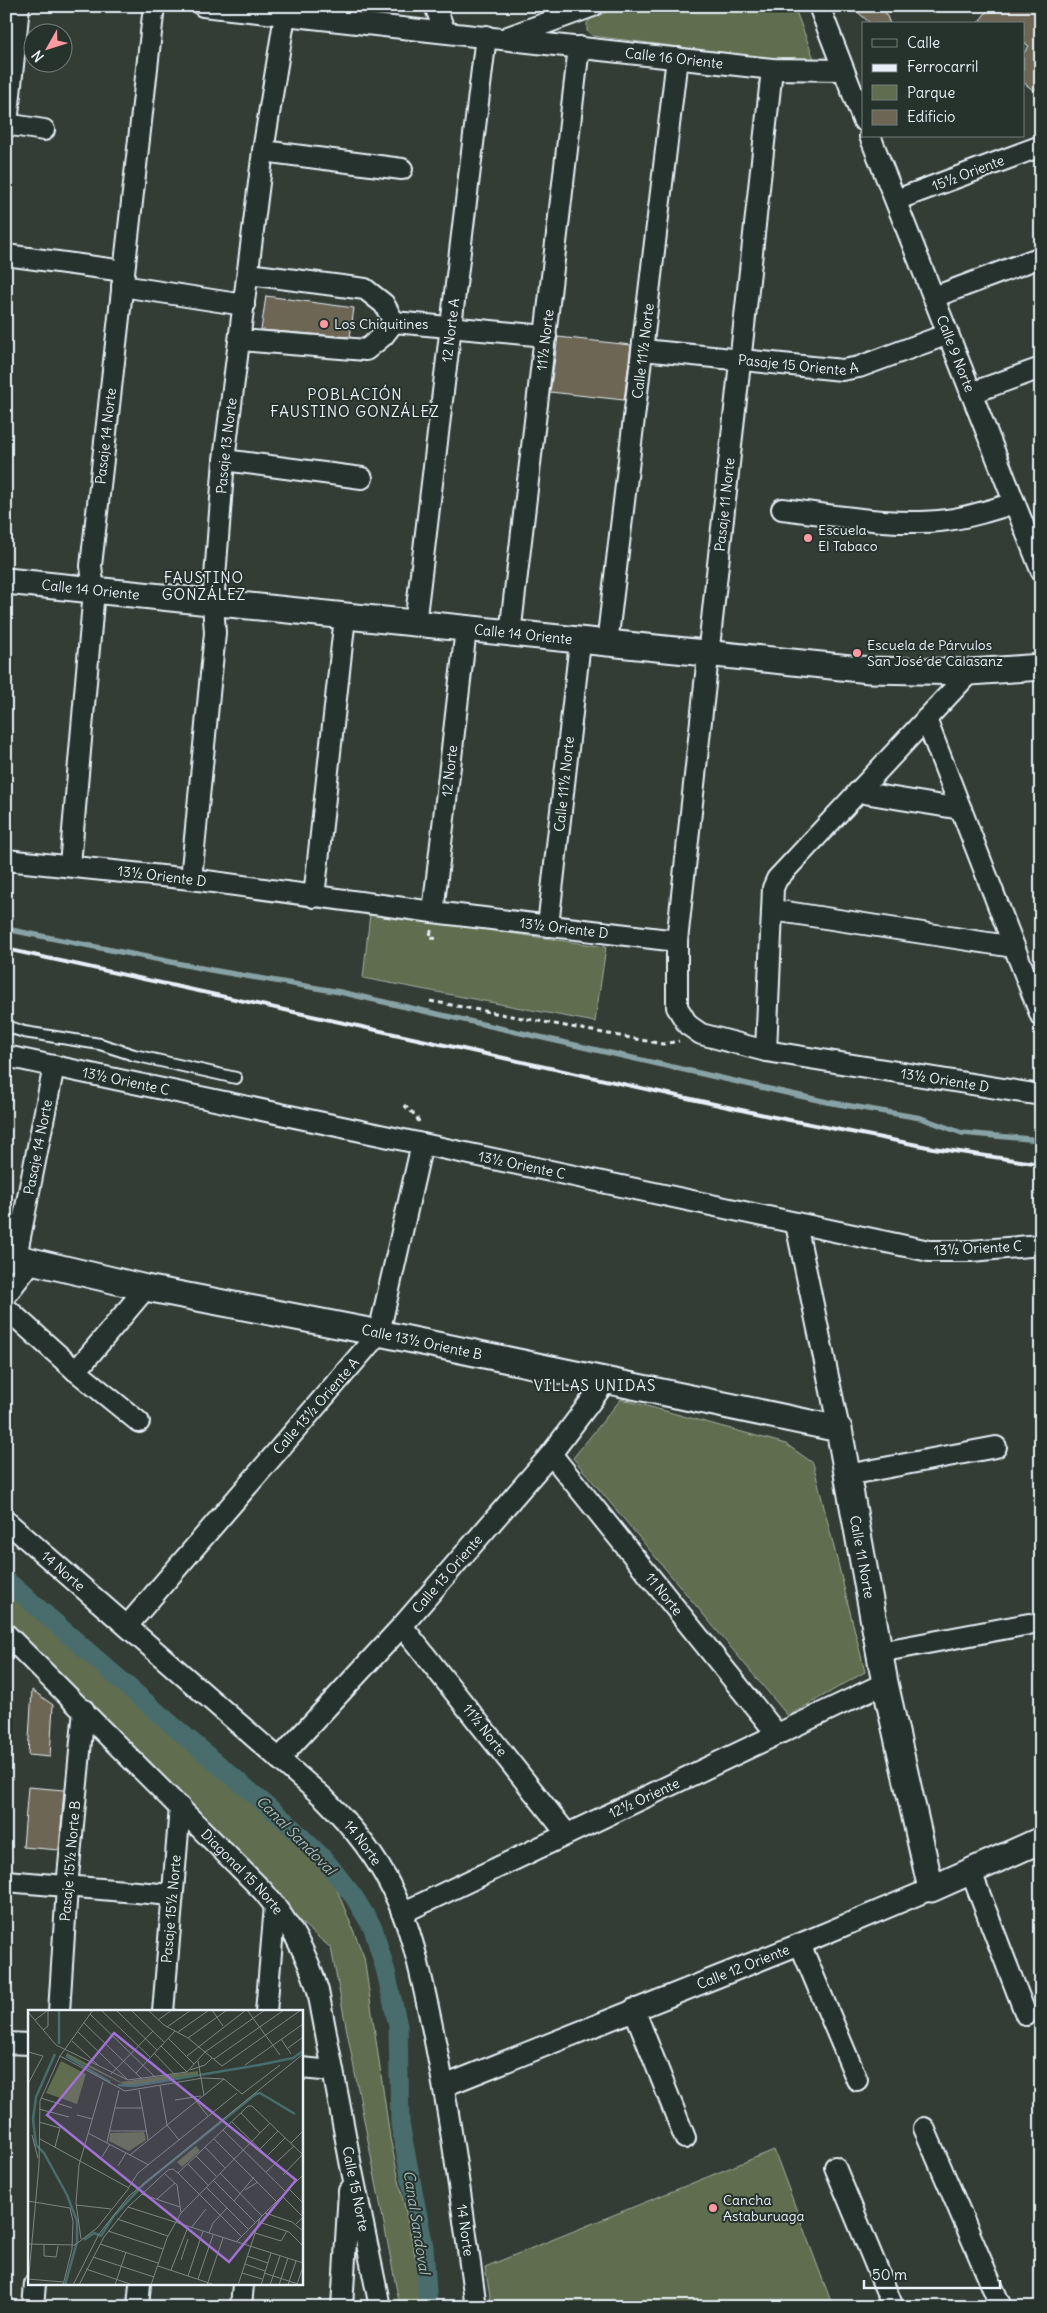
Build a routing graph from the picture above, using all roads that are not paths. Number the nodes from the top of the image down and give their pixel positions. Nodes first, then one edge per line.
1 (19, 6) edge
2 (154, 6) edge
3 (208, 6) edge
4 (435, 6) edge
5 (593, 6) edge
6 (819, 6) edge
7 (551, 14) edge
8 (285, 15) junction
9 (445, 32) junction
10 (496, 37) junction
11 (579, 47) junction
12 (677, 58) junction
13 (772, 69) junction
14 (843, 70) junction
15 (862, 118) edge
16 (7, 124) edge
17 (44, 130) dead end
18 (871, 138) edge
19 (1041, 146) edge
20 (263, 151) junction
21 (402, 169) dead end
22 (896, 200) junction
23 (6, 255) edge
24 (1041, 257) edge
25 (248, 274) junction
26 (123, 278) junction
27 (934, 297) junction
28 (244, 305) junction
29 (394, 322) junction
30 (449, 326) junction
31 (948, 334) junction
32 (546, 336) junction
33 (240, 340) junction
34 (643, 350) junction
35 (740, 360) junction
36 (1041, 368) edge
37 (971, 393) junction
38 (224, 460) junction
39 (362, 478) dead end
40 (1014, 503) junction
41 (782, 509) dead end
42 (1034, 537) edge
43 (1041, 570) edge
44 (6, 581) edge
45 (94, 591) junction
46 (213, 603) junction
47 (345, 617) junction
48 (414, 624) junction
49 (466, 629) junction
50 (510, 634) junction
51 (580, 642) junction
52 (607, 644) junction
53 (707, 654) junction
54 (1041, 668) edge
55 (970, 672) junction
56 (926, 719) junction
57 (858, 792) junction
58 (961, 809) junction
59 (6, 860) edge
60 (70, 865) junction
61 (191, 879) junction
62 (314, 897) junction
63 (772, 910) junction
64 (432, 912) junction
65 (548, 926) junction
66 (677, 941) junction
67 (1014, 947) junction
68 (1041, 1016) edge
69 (6, 1026) edge
70 (766, 1051) junction
71 (6, 1056) edge
72 (54, 1066) junction
73 (236, 1078) dead end
74 (1041, 1095) edge
75 (422, 1144) junction
76 (796, 1224) junction
77 (1041, 1245) edge
78 (18, 1257) edge
79 (146, 1288) junction
80 (6, 1296) edge
81 (6, 1308) edge
82 (379, 1333) junction
83 (76, 1370) junction
84 (606, 1381) junction
85 (139, 1422) dead end
86 (838, 1429) junction
87 (996, 1447) dead end
88 (551, 1454) junction
89 (847, 1475) junction
90 (6, 1521) edge
91 (1029, 1624) dead end
92 (127, 1626) junction
93 (402, 1626) junction
94 (6, 1634) edge
95 (879, 1652) junction
96 (885, 1682) junction
97 (84, 1710) junction
98 (777, 1734) junction
99 (279, 1759) junction
100 (180, 1807) junction
101 (567, 1834) junction
102 (1041, 1840) edge
103 (971, 1872) junction
104 (6, 1882) edge
105 (67, 1887) junction
106 (931, 1889) junction
107 (172, 1895) junction
108 (275, 1905) junction
109 (402, 1913) junction
110 (800, 1944) junction
111 (634, 2009) junction
112 (58, 2010) edge
113 (162, 2010) edge
114 (266, 2010) edge
115 (1026, 2015) dead end
116 (6, 2042) edge
117 (28, 2044) edge
118 (302, 2068) edge
119 (333, 2070) junction
120 (857, 2080) dead end
121 (444, 2086) junction
122 (924, 2128) dead end
123 (685, 2138) dead end
124 (351, 2166) junction
125 (835, 2166) dead end
126 (35, 2286) edge
127 (140, 2286) edge
128 (243, 2286) edge
129 (33, 2307) edge
130 (138, 2307) edge
131 (241, 2307) edge
132 (342, 2307) edge
133 (380, 2307) edge
134 (476, 2307) edge
135 (893, 2307) edge
136 (1001, 2307) edge

1 - 16 street
2 - 26 street, Pasaje 14 Norte
3 - 8 street, Calle 16 Oriente
4 - 9 street
5 - 7 street, Calle 16 Oriente
6 - 14 street
7 - 10 street, Calle 16 Oriente
8 - 9 street, Calle 16 Oriente
8 - 20 street, Pasaje 13 Norte
9 - 10 street, Calle 16 Oriente
10 - 11 street, Calle 16 Oriente
10 - 30 street, 12 Norte A
11 - 12 street, Calle 16 Oriente
11 - 32 street, 11½ Norte
12 - 13 street, Calle 16 Oriente
12 - 34 street, Calle 11½ Norte
13 - 14 street, Calle 16 Oriente
13 - 35 street, Pasaje 11 Norte
14 - 15 street
16 - 17 street
18 - 22 street, Calle 9 Norte
19 - 22 street, 15½ Oriente
20 - 21 street
20 - 25 street, Pasaje 13 Norte
22 - 27 street, Calle 9 Norte
23 - 26 street
24 - 27 street
25 - 28 street, Pasaje 13 Norte
25 - 29 street
26 - 28 street
26 - 45 street, Pasaje 14 Norte
27 - 31 street, Calle 9 Norte
28 - 33 street, Pasaje 13 Norte
29 - 30 street
29 - 33 street
30 - 32 street
30 - 48 street, 12 Norte A
31 - 35 street, Pasaje 15 Oriente A
31 - 37 street, Calle 9 Norte
32 - 50 street, 11½ Norte
33 - 38 street, Pasaje 13 Norte
34 - 35 street, Pasaje 15 Oriente A
34 - 52 street, Calle 11½ Norte
35 - 53 street, Pasaje 11 Norte
36 - 37 street
37 - 40 street, Calle 9 Norte
38 - 39 street
38 - 46 street, Pasaje 13 Norte
40 - 41 street
40 - 42 street, Calle 9 Norte
42 - 43 street, Calle 9 Norte
44 - 45 street, Calle 14 Oriente
45 - 46 street, Calle 14 Oriente
45 - 60 street, Pasaje 14 Norte
46 - 47 street, Calle 14 Oriente
46 - 61 street, Pasaje 13 Norte
47 - 48 street, Calle 14 Oriente
47 - 62 street
48 - 49 street, Calle 14 Oriente
49 - 50 street, Calle 14 Oriente
49 - 64 street, 12 Norte
50 - 51 street, Calle 14 Oriente
51 - 52 street, Calle 14 Oriente
51 - 65 street, Calle 11½ Norte
52 - 53 street, Calle 14 Oriente
53 - 55 street, Calle 14 Oriente
53 - 66 street, Pasaje 11 Norte
54 - 55 street, Calle 14 Oriente
55 - 56 street
56 - 57 street
56 - 58 street
57 - 58 street
57 - 63 street
58 - 67 street
59 - 60 street, 13½ Oriente D
60 - 61 street, 13½ Oriente D
61 - 62 street, 13½ Oriente D
62 - 64 street, 13½ Oriente D
63 - 67 street
63 - 70 street
64 - 65 street, 13½ Oriente D
65 - 66 street, 13½ Oriente D
66 - 70 street, 13½ Oriente D
67 - 68 street
69 - 73 lane
70 - 74 street, 13½ Oriente D
71 - 72 street, 13½ Oriente C
72 - 75 street, 13½ Oriente C
72 - 78 street, Pasaje 14 Norte
75 - 76 street, 13½ Oriente C
75 - 82 street, Calle 13½ Oriente A
76 - 77 street, 13½ Oriente C
76 - 86 street, Calle 11 Norte
78 - 79 street, Calle 13½ Oriente B
78 - 80 street
79 - 82 street, Calle 13½ Oriente B
79 - 83 street
81 - 83 street
82 - 84 street, Calle 13½ Oriente B
82 - 92 street, Calle 13½ Oriente A
83 - 85 street
84 - 86 street, Calle 13½ Oriente B
84 - 88 street, Calle 13 Oriente
86 - 89 street, Calle 11 Norte
87 - 89 street
88 - 93 street, Calle 13 Oriente
88 - 98 street, 11 Norte
89 - 95 street, Calle 11 Norte
90 - 92 street, 14 Norte
91 - 95 street
92 - 99 street, 14 Norte
93 - 99 street, Calle 13 Oriente
93 - 101 street, 11½ Norte
94 - 97 street, Diagonal 15 Norte
95 - 96 street, Calle 11 Norte
96 - 98 street, 12½ Oriente
96 - 106 street, Calle 11 Norte
97 - 100 street, Diagonal 15 Norte
97 - 105 street, Pasaje 15½ Norte B
98 - 101 street, 12½ Oriente
99 - 109 street, 14 Norte
100 - 107 street, Pasaje 15½ Norte
100 - 108 street, Diagonal 15 Norte
101 - 109 street, 12½ Oriente
102 - 103 street, Calle 12 Oriente
103 - 106 street, Calle 12 Oriente
103 - 115 street
104 - 105 street
105 - 107 street
105 - 112 street, Pasaje 15½ Norte B
106 - 110 street, Calle 12 Oriente
107 - 113 street, Pasaje 15½ Norte
108 - 114 street
108 - 119 street, Diagonal 15 Norte
109 - 121 street, 14 Norte
110 - 111 street, Calle 12 Oriente
110 - 120 street
111 - 121 street, Calle 12 Oriente
111 - 123 street
116 - 117 street
118 - 119 street
119 - 124 street, Calle 15 Norte
121 - 134 street, 14 Norte
122 - 136 street
124 - 132 street
124 - 133 street, Calle 15 Norte
125 - 135 street
126 - 129 street
127 - 130 street
128 - 131 street

